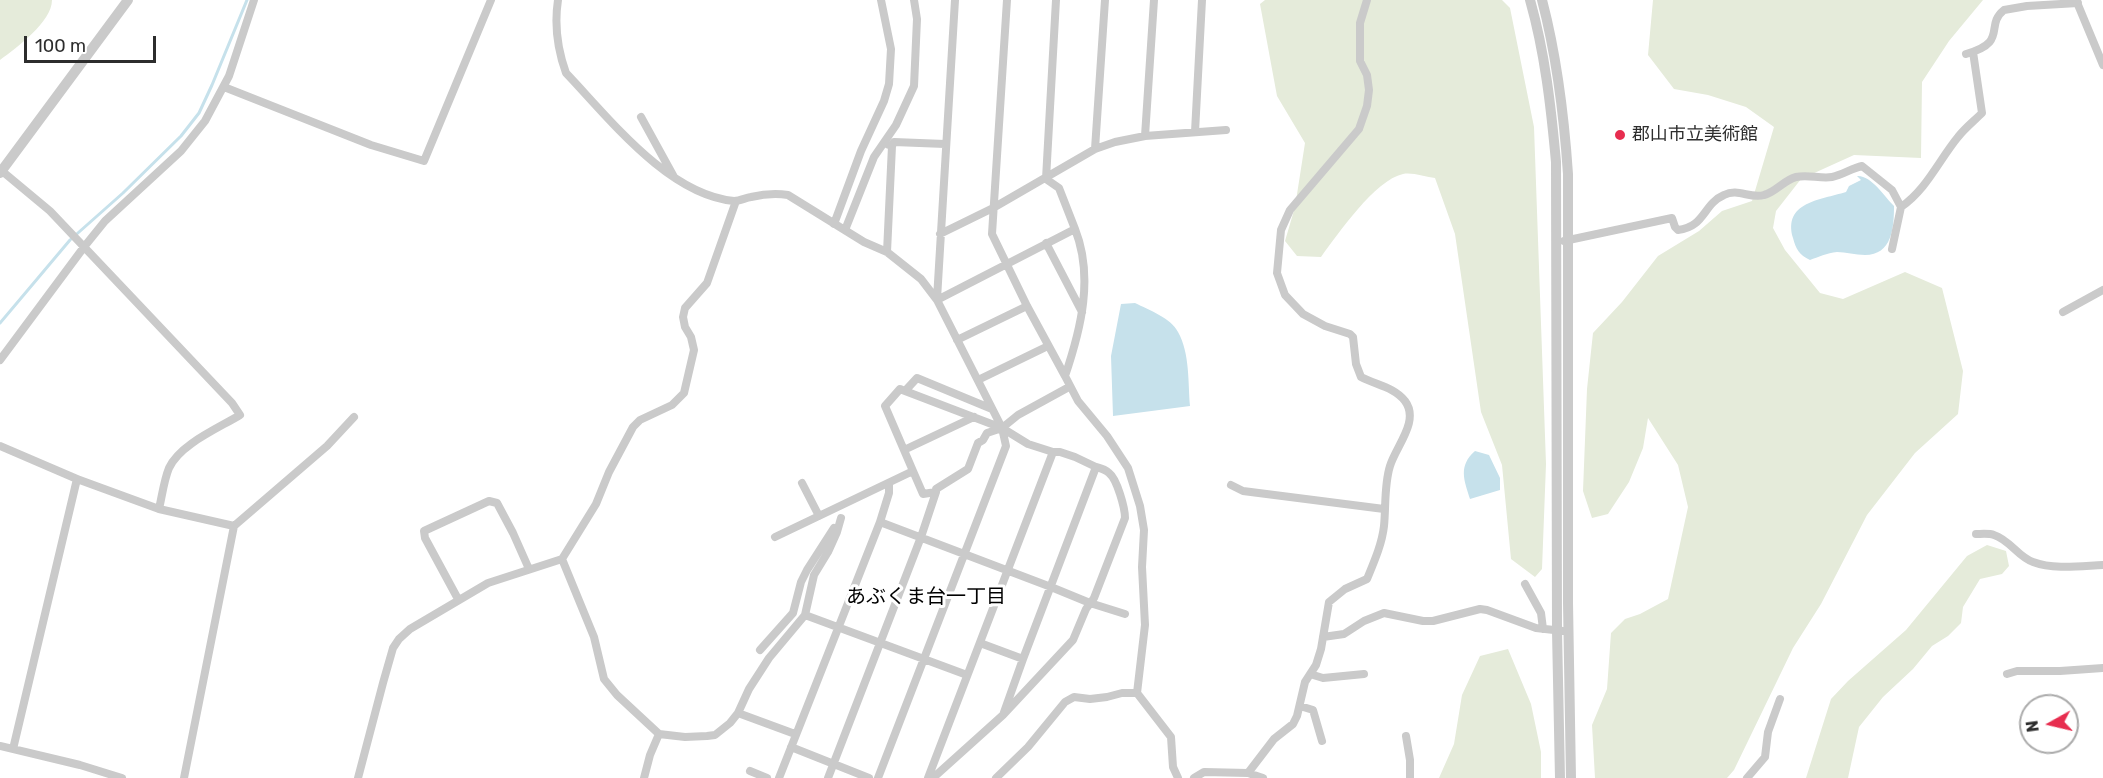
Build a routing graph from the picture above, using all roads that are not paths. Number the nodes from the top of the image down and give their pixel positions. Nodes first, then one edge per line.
1 (128, 0) edge
2 (254, 0) edge
3 (492, 0) edge
4 (558, 0) edge
5 (881, 0) edge
6 (914, 0) edge
7 (955, 0) edge
8 (1008, 0) edge
9 (1056, 0) edge
10 (1105, 0) edge
11 (1154, 0) edge
12 (1202, 0) edge
13 (1367, 0) edge
14 (1530, 0) edge
15 (1542, 0) edge
16 (2077, 2) edge
17 (2103, 65) edge
18 (224, 87) junction
19 (641, 117) dead end
20 (1226, 130) dead end
21 (1195, 132) junction
22 (1145, 136) junction
23 (888, 144) junction
24 (945, 144) junction
25 (1095, 149) junction
26 (1, 172) edge
27 (1046, 179) junction
28 (676, 180) junction
29 (736, 201) junction
30 (1901, 207) junction
31 (993, 208) junction
32 (834, 224) junction
33 (1075, 229) junction
34 (845, 231) junction
35 (940, 234) junction
36 (1563, 242) junction
37 (1047, 243) junction
38 (84, 247) junction
39 (1892, 249) dead end
40 (887, 252) junction
41 (1006, 264) junction
42 (2103, 290) edge
43 (937, 300) junction
44 (1027, 306) junction
45 (2063, 312) dead end
46 (1082, 313) junction
47 (957, 340) junction
48 (1048, 346) junction
49 (0, 360) edge
50 (1065, 376) junction
51 (978, 380) junction
52 (1069, 387) junction
53 (905, 391) junction
54 (992, 409) junction
55 (354, 417) dead end
56 (974, 417) junction
57 (1002, 428) junction
58 (0, 446) edge
59 (904, 450) junction
60 (1053, 452) junction
61 (1096, 467) junction
62 (913, 471) junction
63 (76, 479) junction
64 (802, 483) dead end
65 (889, 483) junction
66 (1231, 485) dead end
67 (936, 492) junction
68 (159, 509) junction
69 (1384, 509) junction
70 (819, 516) junction
71 (880, 522) junction
72 (234, 526) junction
73 (1976, 534) dead end
74 (775, 537) dead end
75 (921, 537) junction
76 (964, 555) junction
77 (562, 559) junction
78 (2103, 565) edge
79 (529, 570) junction
80 (1008, 571) junction
81 (1525, 585) dead end
82 (1051, 587) junction
83 (459, 599) junction
84 (1090, 603) junction
85 (1125, 614) dead end
86 (805, 615) junction
87 (838, 626) junction
88 (1543, 629) junction
89 (1563, 631) junction
90 (1323, 636) junction
91 (880, 642) junction
92 (980, 644) junction
93 (760, 650) dead end
94 (1023, 658) junction
95 (924, 660) junction
96 (2103, 668) edge
97 (1310, 674) junction
98 (1364, 674) dead end
99 (2007, 674) dead end
100 (966, 675) junction
101 (1137, 693) junction
102 (1780, 699) dead end
103 (1300, 706) junction
104 (738, 713) junction
105 (1003, 715) junction
106 (659, 734) junction
107 (795, 734) junction
108 (1406, 736) dead end
109 (1322, 741) dead end
110 (0, 746) edge
111 (791, 747) junction
112 (13, 749) junction
113 (834, 764) junction
114 (750, 771) dead end
115 (1248, 773) junction
116 (122, 778) edge
117 (184, 778) edge
118 (358, 778) edge
119 (644, 778) edge
120 (767, 778) edge
121 (779, 778) edge
122 (828, 778) edge
123 (869, 778) edge
124 (878, 778) edge
125 (931, 778) edge
126 (996, 778) edge
127 (1178, 778) edge
128 (1194, 778) edge
129 (1263, 778) edge
130 (1410, 778) edge
131 (1560, 778) edge
132 (1571, 778) edge
133 (1747, 778) edge

1 - 26 street
2 - 18 street
3 - 18 street
4 - 28 street
5 - 32 street
6 - 23 street
7 - 24 street
8 - 31 street
9 - 27 street
10 - 25 street
11 - 22 street
12 - 21 street
13 - 69 street
14 - 36 street
15 - 36 street
16 - 17 street
16 - 30 street
18 - 38 street
19 - 28 street
20 - 21 street
21 - 22 street
22 - 25 street
23 - 24 street
23 - 34 street
23 - 40 street
24 - 35 street
25 - 27 street
26 - 38 street
27 - 31 street
27 - 33 street
28 - 29 street
29 - 32 street
29 - 77 street
30 - 36 street
30 - 39 street
31 - 35 street
31 - 41 street
32 - 34 street
33 - 37 street
33 - 46 street
34 - 40 street
35 - 43 street
36 - 89 street
37 - 41 street
37 - 46 street
38 - 49 street
38 - 68 street
40 - 43 street
41 - 43 street
41 - 44 street
42 - 45 street
43 - 47 street
44 - 47 street
44 - 48 street
46 - 50 street
47 - 51 street
48 - 50 street
48 - 51 street
50 - 52 street
51 - 54 street
52 - 57 street
52 - 101 street
53 - 54 street
53 - 56 street
53 - 59 street
54 - 57 street
55 - 72 street
56 - 57 street
56 - 59 street
57 - 60 street
57 - 67 street
57 - 76 street
58 - 63 street
59 - 62 street
60 - 61 street
60 - 80 street
61 - 82 street
61 - 84 street
62 - 65 street
62 - 67 street
63 - 68 street
63 - 112 street
64 - 70 street
65 - 70 street
65 - 71 street
66 - 69 street
67 - 75 street
68 - 72 street
69 - 90 street
70 - 74 street
71 - 75 street
71 - 87 street
72 - 117 street
73 - 78 street
75 - 76 street
75 - 91 street
76 - 80 street
76 - 95 street
77 - 79 street
77 - 106 street
79 - 83 street
79 - 83 street
80 - 82 street
80 - 92 street
81 - 88 street
82 - 84 street
82 - 94 street
83 - 118 street
84 - 85 street
84 - 105 street
86 - 87 street
86 - 93 street
86 - 104 street
87 - 91 street
87 - 107 street
88 - 89 street
88 - 90 street
89 - 131 street
89 - 132 street
90 - 97 street
91 - 95 street
91 - 113 street
92 - 94 street
92 - 100 street
94 - 105 street
95 - 100 street
95 - 124 street
96 - 99 street
97 - 98 street
97 - 103 street
100 - 125 street
101 - 126 street
101 - 127 street
102 - 133 street
103 - 109 street
103 - 115 street
104 - 106 street
104 - 107 street
105 - 125 street
106 - 119 street
107 - 111 street
108 - 130 street
110 - 112 street
111 - 113 street
111 - 121 street
112 - 116 street
113 - 122 street
113 - 123 street
114 - 120 street
115 - 128 street
115 - 129 street

